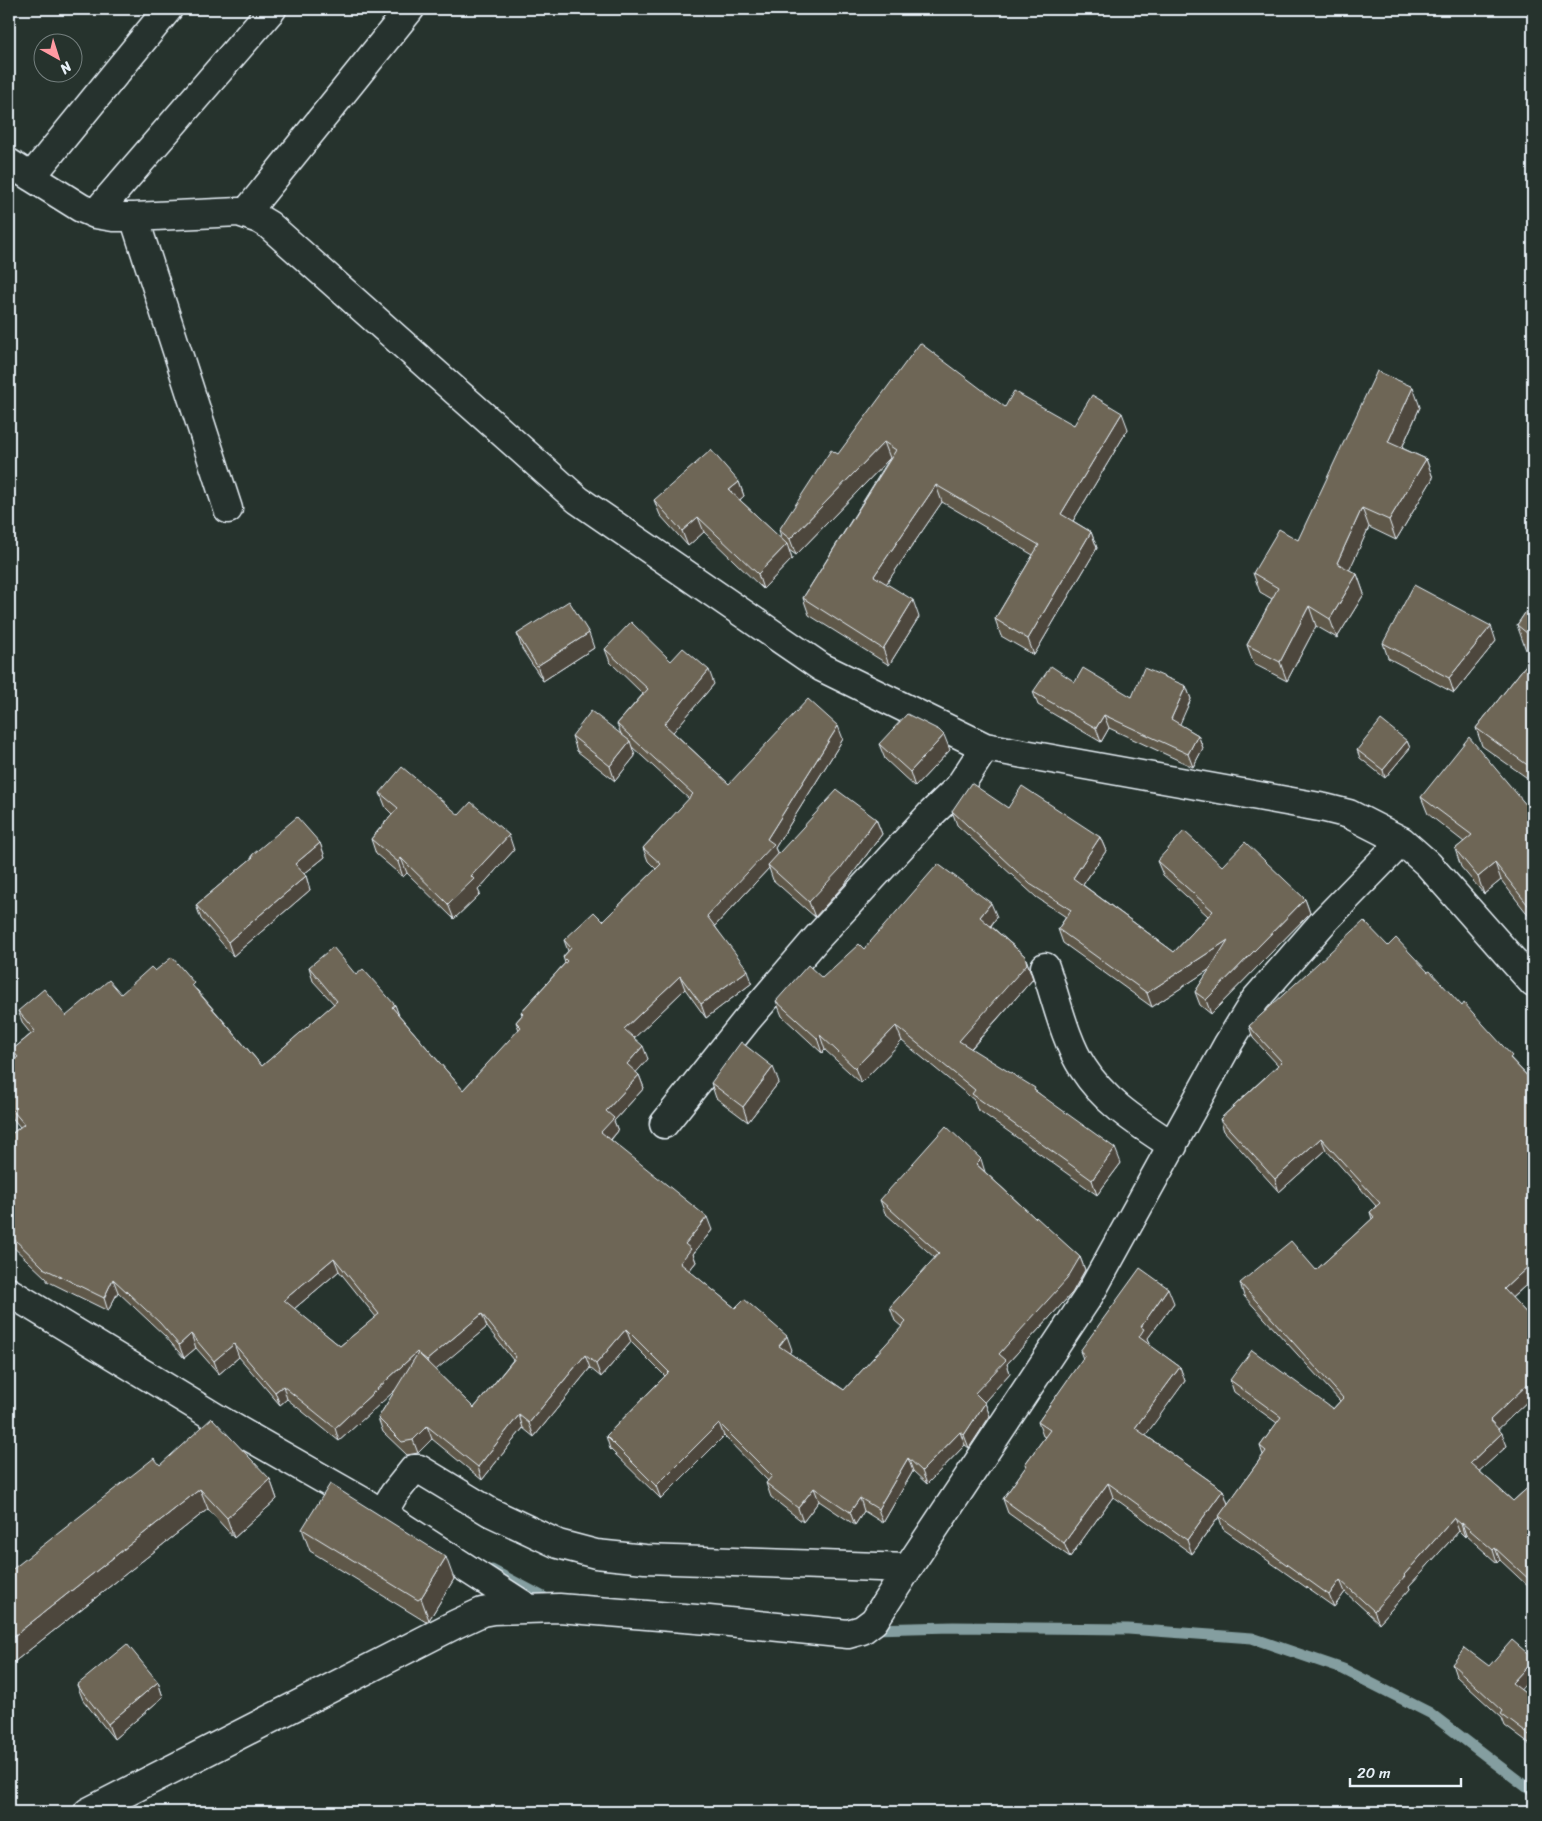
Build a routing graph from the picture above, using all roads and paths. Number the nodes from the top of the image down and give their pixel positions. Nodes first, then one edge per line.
1 (168, 9) edge
2 (272, 9) edge
3 (410, 9) edge
4 (20, 170) edge
5 (95, 214) junction
6 (245, 214) junction
7 (134, 217) junction
8 (228, 509) dead end
9 (985, 747) junction
10 (1402, 841) junction
11 (1045, 967) dead end
12 (1533, 983) edge
13 (664, 1124) dead end
14 (1173, 1146) junction
15 (9, 1292) edge
16 (388, 1504) junction
17 (904, 1575) junction
18 (528, 1608) junction
19 (88, 1812) edge

1 - 4 street
2 - 5 street
3 - 6 street
4 - 5 street
5 - 7 street
6 - 7 street
6 - 9 street
7 - 8 street
9 - 10 street
9 - 13 street
10 - 12 street
10 - 14 street
11 - 14 street
14 - 17 street
15 - 16 street
16 - 17 street
16 - 18 street
17 - 18 street
18 - 19 street

